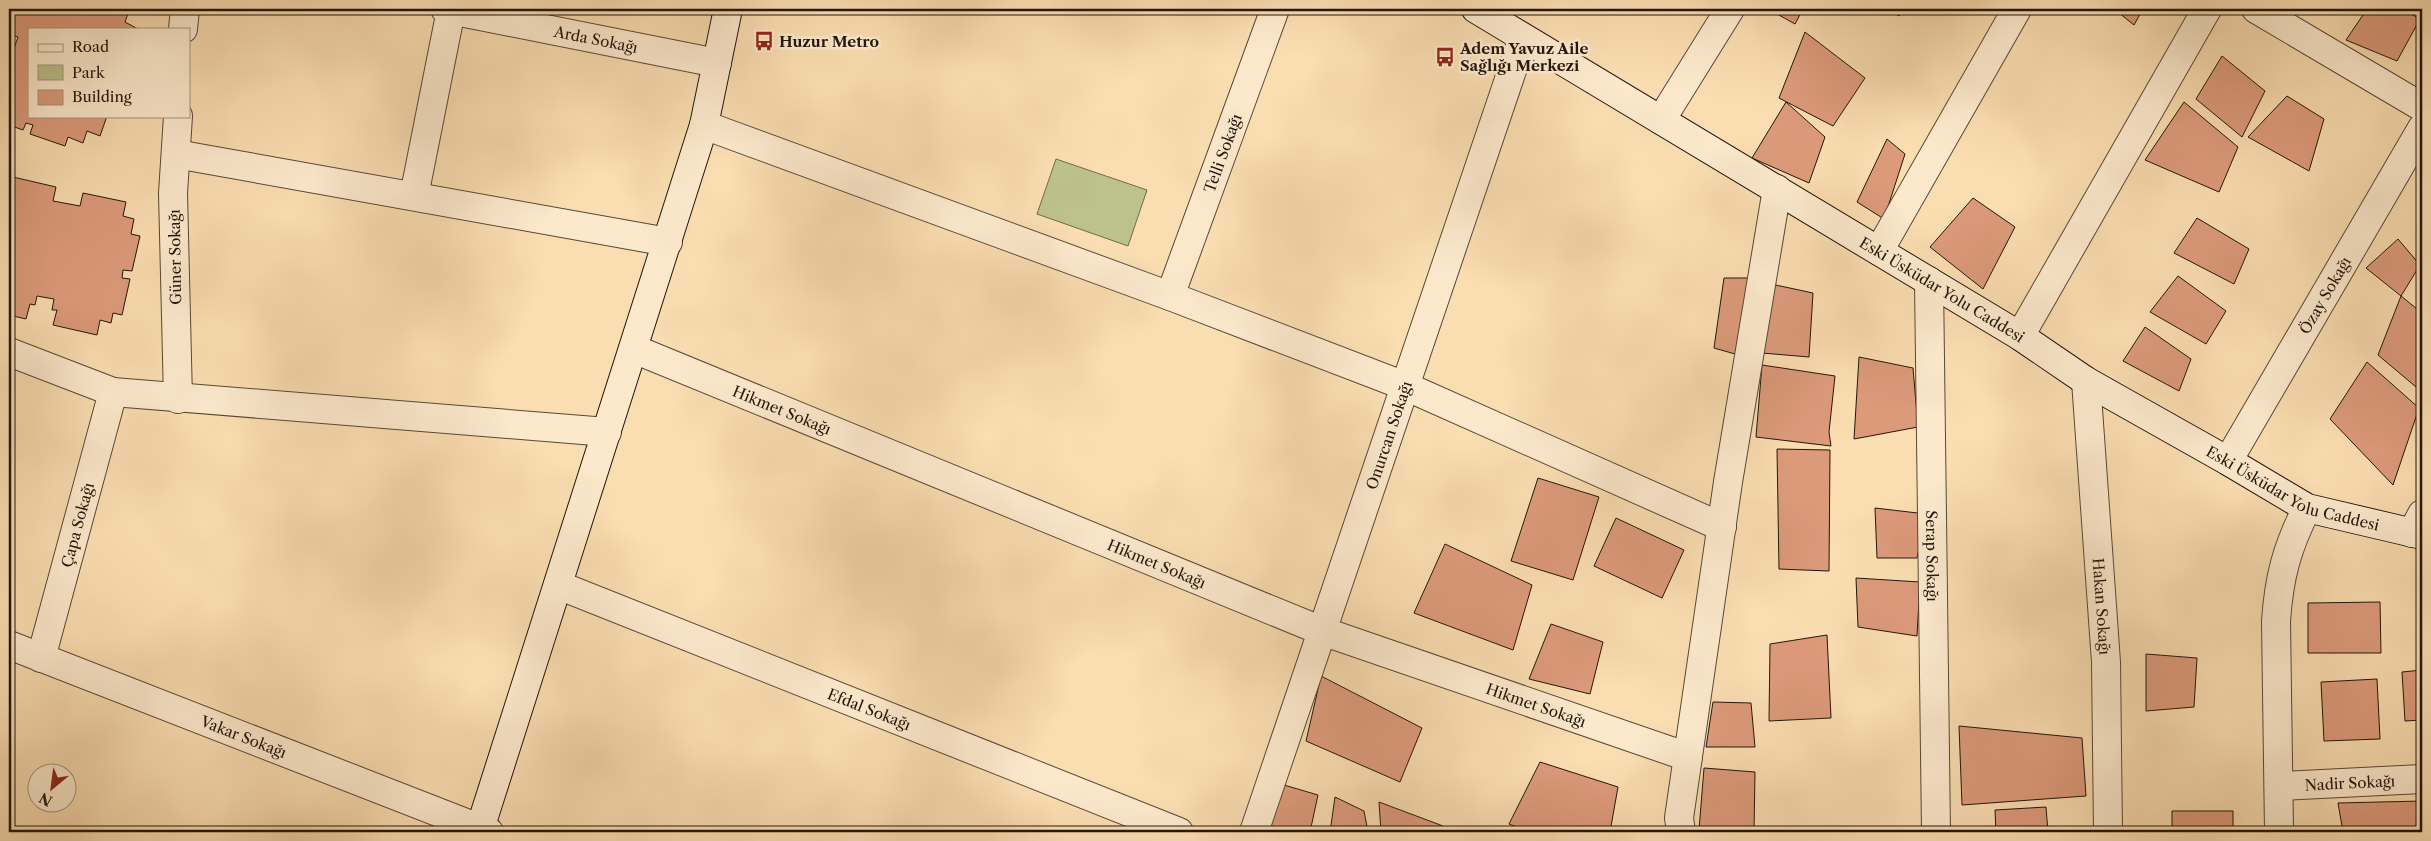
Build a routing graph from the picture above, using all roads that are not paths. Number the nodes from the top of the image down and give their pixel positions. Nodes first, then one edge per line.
1 (185, 9) edge
2 (448, 9) edge
3 (728, 9) edge
4 (1275, 9) edge
5 (1730, 9) edge
6 (2017, 9) edge
7 (2207, 9) edge
8 (2256, 9) edge
9 (1485, 11) edge
10 (183, 28) edge
11 (1523, 38) junction
12 (717, 62) junction
13 (2422, 107) edge
14 (178, 118) edge
15 (1660, 120) junction
16 (704, 125) junction
17 (2422, 128) edge
18 (176, 154) junction
19 (1777, 189) junction
20 (414, 196) junction
21 (668, 242) junction
22 (1879, 251) junction
23 (1930, 281) junction
24 (1170, 296) junction
25 (2020, 336) junction
26 (634, 349) junction
27 (9, 352) edge
28 (2086, 381) junction
29 (1405, 386) junction
30 (113, 392) junction
31 (178, 399) junction
32 (607, 432) junction
33 (2228, 460) junction
34 (2307, 508) junction
35 (1722, 527) junction
36 (2419, 527) edge
37 (558, 585) junction
38 (1322, 632) junction
39 (9, 645) edge
40 (41, 658) junction
41 (1688, 757) junction
42 (2422, 779) edge
43 (2279, 786) junction
44 (483, 831) edge
45 (1180, 832) edge
46 (1254, 832) edge
47 (1681, 832) edge
48 (1936, 832) edge
49 (2108, 832) edge
50 (2279, 832) edge

1 - 10 street
2 - 12 street, Arda Sokağı
2 - 20 street
3 - 12 street
4 - 24 street, Telli Sokağı
5 - 15 street
6 - 22 street
7 - 25 street
8 - 13 street
9 - 11 street, Eski Üsküdar Yolu Caddesi
11 - 15 street, Eski Üsküdar Yolu Caddesi
11 - 29 street, Onurcan Sokağı
12 - 16 street
14 - 18 street, Güner Sokağı
15 - 19 street, Eski Üsküdar Yolu Caddesi
16 - 21 street
16 - 24 street
17 - 33 street, Özay Sokağı
18 - 20 street
18 - 31 street, Güner Sokağı
19 - 22 street, Eski Üsküdar Yolu Caddesi
19 - 35 street
20 - 21 street
21 - 26 street
22 - 23 street, Eski Üsküdar Yolu Caddesi
23 - 25 street, Eski Üsküdar Yolu Caddesi
23 - 48 street, Serap Sokağı
24 - 29 street
25 - 28 street, Eski Üsküdar Yolu Caddesi
26 - 32 street
26 - 38 street, Hikmet Sokağı
27 - 30 street
28 - 33 street, Eski Üsküdar Yolu Caddesi
28 - 49 street, Hakan Sokağı
29 - 35 street
29 - 38 street, Onurcan Sokağı
30 - 31 street
30 - 40 street, Çapa Sokağı
31 - 32 street
32 - 37 street
33 - 34 street, Eski Üsküdar Yolu Caddesi
34 - 36 street, Eski Üsküdar Yolu Caddesi
34 - 43 street
35 - 41 street
37 - 44 street
37 - 45 street, Efdal Sokağı
38 - 41 street, Hikmet Sokağı
38 - 46 street, Onurcan Sokağı
39 - 40 street, Vakar Sokağı
40 - 44 street, Vakar Sokağı
41 - 47 street
42 - 43 street, Nadir Sokağı
43 - 50 street

